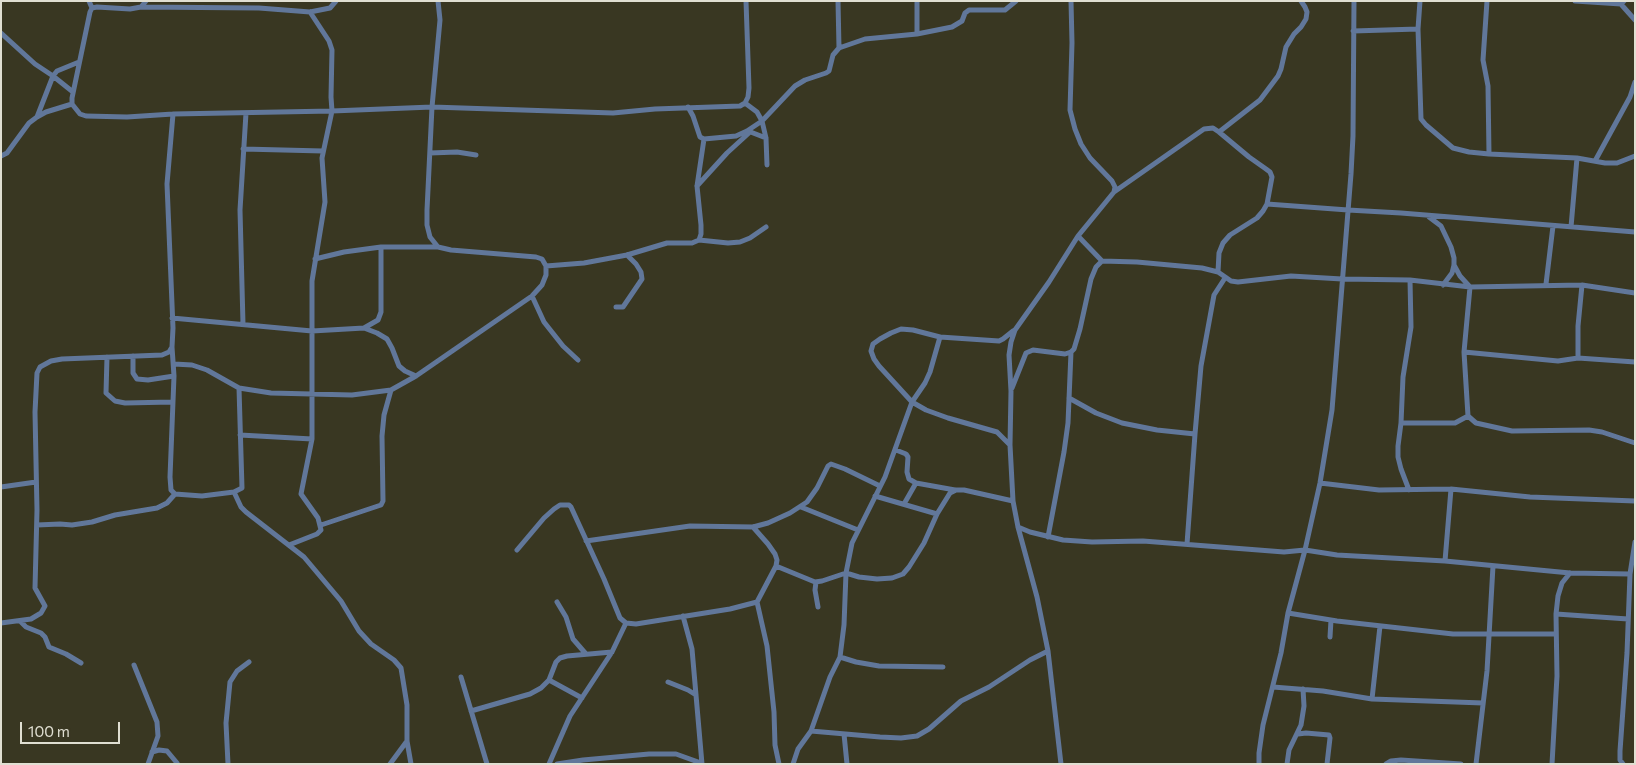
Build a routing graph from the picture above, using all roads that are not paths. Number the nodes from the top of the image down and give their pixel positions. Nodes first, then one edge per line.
1 (89, 1) edge
2 (146, 1) edge
3 (336, 1) edge
4 (438, 1) edge
5 (746, 1) edge
6 (838, 1) edge
7 (917, 1) edge
8 (1016, 1) edge
9 (1071, 1) edge
10 (1301, 1) edge
11 (1354, 1) edge
12 (1420, 1) edge
13 (1487, 1) edge
14 (1575, 1) edge
15 (1621, 2) edge
16 (141, 6) junction
17 (92, 8) junction
18 (310, 12) junction
19 (1635, 20) edge
20 (1418, 29) junction
21 (1353, 30) junction
22 (1, 33) edge
23 (917, 34) junction
24 (839, 48) junction
25 (79, 62) junction
26 (53, 76) junction
27 (1635, 82) edge
28 (73, 92) junction
29 (745, 103) junction
30 (72, 104) junction
31 (432, 107) junction
32 (688, 107) junction
33 (332, 112) junction
34 (246, 113) junction
35 (173, 114) junction
36 (37, 117) junction
37 (762, 121) junction
38 (749, 131) junction
39 (1219, 132) junction
40 (766, 138) junction
41 (704, 139) junction
42 (244, 149) junction
43 (323, 151) junction
44 (430, 153) junction
45 (1489, 154) junction
46 (476, 155) dead end
47 (1, 156) edge
48 (1635, 156) edge
49 (1577, 158) junction
50 (1595, 162) junction
51 (767, 165) dead end
52 (697, 186) junction
53 (1114, 192) junction
54 (1267, 204) junction
55 (1348, 210) junction
56 (1427, 216) junction
57 (1553, 226) junction
58 (766, 227) dead end
59 (1571, 228) junction
60 (1635, 232) edge
61 (1078, 236) junction
62 (698, 240) junction
63 (381, 247) junction
64 (438, 247) junction
65 (627, 255) junction
66 (315, 259) junction
67 (1102, 262) junction
68 (1454, 265) junction
69 (546, 266) junction
70 (1218, 272) junction
71 (1225, 278) junction
72 (1342, 280) junction
73 (1410, 280) junction
74 (1546, 284) junction
75 (1582, 284) junction
76 (1443, 285) junction
77 (1470, 288) junction
78 (1635, 293) edge
79 (532, 296) junction
80 (616, 307) dead end
81 (172, 318) junction
82 (243, 324) junction
83 (364, 328) junction
84 (1015, 330) junction
85 (312, 331) junction
86 (940, 337) junction
87 (172, 347) junction
88 (1071, 352) junction
89 (1464, 352) junction
90 (133, 356) junction
91 (107, 357) junction
92 (1578, 358) junction
93 (578, 360) dead end
94 (1635, 362) edge
95 (174, 364) junction
96 (174, 376) junction
97 (416, 376) junction
98 (239, 388) junction
99 (391, 390) junction
100 (1011, 392) junction
101 (313, 394) junction
102 (1068, 398) junction
103 (172, 402) junction
104 (912, 402) junction
105 (1468, 416) junction
106 (1401, 422) junction
107 (1194, 434) junction
108 (240, 435) junction
109 (312, 439) junction
110 (1635, 443) edge
111 (1010, 445) junction
112 (896, 450) junction
113 (36, 482) junction
114 (916, 483) junction
115 (1320, 483) junction
116 (880, 486) junction
117 (1, 487) edge
118 (956, 490) junction
119 (1409, 490) junction
120 (1451, 490) junction
121 (234, 492) junction
122 (175, 494) junction
123 (875, 496) junction
124 (1013, 501) junction
125 (1635, 501) edge
126 (904, 504) junction
127 (800, 507) junction
128 (937, 514) junction
129 (37, 525) junction
130 (321, 525) junction
131 (753, 527) junction
132 (1018, 527) junction
133 (858, 530) junction
134 (1048, 537) junction
135 (586, 541) junction
136 (1635, 542) edge
137 (1187, 544) junction
138 (289, 545) junction
139 (517, 550) dead end
140 (1305, 550) junction
141 (1445, 561) junction
142 (776, 566) junction
143 (1492, 566) junction
144 (846, 573) junction
145 (1570, 573) junction
146 (1630, 574) junction
147 (816, 582) junction
148 (557, 602) dead end
149 (757, 602) junction
150 (818, 607) dead end
151 (1288, 613) junction
152 (1556, 614) junction
153 (683, 616) junction
154 (1628, 618) junction
155 (1331, 620) junction
156 (1, 622) edge
157 (21, 622) junction
158 (626, 623) junction
159 (1380, 626) junction
160 (1489, 634) junction
161 (1555, 634) junction
162 (1330, 637) dead end
163 (1048, 651) junction
164 (612, 652) junction
165 (586, 654) junction
166 (840, 657) junction
167 (249, 662) dead end
168 (81, 663) dead end
169 (134, 666) dead end
170 (943, 667) dead end
171 (461, 677) dead end
172 (549, 680) junction
173 (668, 682) dead end
174 (1273, 687) junction
175 (1303, 689) junction
176 (696, 695) junction
177 (582, 698) junction
178 (1372, 699) junction
179 (1483, 703) junction
180 (471, 711) junction
181 (811, 730) junction
182 (844, 734) junction
183 (1298, 734) junction
184 (407, 741) junction
185 (152, 752) junction
186 (177, 763) edge
187 (572, 763) edge
188 (702, 763) edge
189 (1435, 763) edge
190 (148, 764) edge
191 (228, 764) edge
192 (390, 764) edge
193 (411, 764) edge
194 (487, 764) edge
195 (549, 764) edge
196 (557, 764) edge
197 (779, 764) edge
198 (793, 764) edge
199 (847, 764) edge
200 (1062, 764) edge
201 (1259, 764) edge
202 (1287, 764) edge
203 (1327, 764) edge
204 (1386, 764) edge
205 (1461, 764) edge
206 (1476, 764) edge
207 (1552, 764) edge
208 (1623, 764) edge

1 - 17 street
2 - 16 street
3 - 18 street
4 - 31 street
5 - 29 street
6 - 24 street
7 - 23 street
8 - 23 street
9 - 53 street
10 - 39 street
11 - 21 street
12 - 20 street
13 - 45 street
14 - 15 street
15 - 19 street
16 - 17 street
16 - 18 street
17 - 25 street
18 - 33 street
20 - 21 street
20 - 45 street
21 - 55 street
22 - 26 street
23 - 24 street
24 - 37 street
25 - 26 street
25 - 28 street
26 - 28 street
26 - 36 street
27 - 50 street
28 - 30 street
29 - 32 street
29 - 37 street
30 - 35 street
30 - 36 street
31 - 32 street
31 - 33 street
31 - 44 street
32 - 41 street
33 - 34 street
33 - 43 street
34 - 35 street
34 - 42 street
35 - 81 street
36 - 47 street
37 - 38 street
37 - 40 street
38 - 40 street
38 - 41 street
38 - 52 street
39 - 53 street
39 - 54 street
40 - 51 street
41 - 52 street
42 - 43 street
42 - 82 street
43 - 66 street
44 - 46 street
44 - 64 street
45 - 49 street
48 - 50 street
49 - 50 street
49 - 59 street
52 - 62 street
53 - 61 street
54 - 55 street
54 - 70 street
55 - 56 street
55 - 72 street
56 - 57 street
56 - 68 street
57 - 59 street
57 - 74 street
58 - 62 street
59 - 60 street
61 - 67 street
61 - 84 street
62 - 65 street
63 - 64 street
63 - 66 street
63 - 83 street
64 - 69 street
65 - 69 street
65 - 80 street
66 - 85 street
67 - 70 street
67 - 88 street
68 - 76 street
68 - 77 street
69 - 79 street
70 - 71 street
71 - 72 street
71 - 107 street
72 - 73 street
72 - 115 street
73 - 76 street
73 - 106 street
74 - 75 street
74 - 77 street
75 - 78 street
75 - 92 street
76 - 77 street
77 - 89 street
79 - 93 street
79 - 97 street
81 - 82 street
81 - 87 street
82 - 85 street
83 - 85 street
83 - 97 street
84 - 86 street
84 - 100 street
85 - 101 street
86 - 104 street
86 - 104 street
87 - 90 street
87 - 95 street
88 - 100 street
88 - 102 street
89 - 92 street
89 - 105 street
90 - 91 street
90 - 96 street
91 - 103 street
91 - 113 street
92 - 94 street
95 - 96 street
95 - 98 street
96 - 103 street
97 - 99 street
98 - 101 street
98 - 108 street
99 - 101 street
99 - 130 street
100 - 111 street
101 - 109 street
102 - 107 street
102 - 134 street
103 - 122 street
104 - 111 street
104 - 112 street
105 - 106 street
105 - 110 street
106 - 119 street
107 - 137 street
108 - 109 street
108 - 121 street
109 - 130 street
111 - 124 street
112 - 114 street
112 - 116 street
113 - 117 street
113 - 129 street
114 - 118 street
114 - 126 street
115 - 119 street
115 - 140 street
116 - 123 street
116 - 127 street
118 - 124 street
118 - 128 street
119 - 120 street
120 - 125 street
120 - 141 street
121 - 122 street
121 - 138 street
122 - 129 street
123 - 126 street
123 - 133 street
124 - 132 street
126 - 128 street
127 - 131 street
127 - 133 street
128 - 144 street
129 - 157 street
130 - 138 street
131 - 135 street
131 - 142 street
132 - 134 street
132 - 163 street
133 - 144 street
134 - 137 street
135 - 139 street
135 - 158 street
136 - 146 street
137 - 140 street
138 - 184 street
140 - 141 street
140 - 151 street
141 - 143 street
142 - 147 street
142 - 149 street
143 - 145 street
143 - 160 street
144 - 147 street
144 - 166 street
145 - 146 street
145 - 152 street
146 - 154 street
147 - 150 street
148 - 165 street
149 - 153 street
149 - 197 street
151 - 155 street
151 - 174 street
152 - 154 street
152 - 161 street
153 - 158 street
153 - 176 street
154 - 208 street
155 - 159 street
155 - 162 street
156 - 157 street
157 - 168 street
158 - 164 street
159 - 160 street
159 - 178 street
160 - 161 street
160 - 179 street
161 - 207 street
163 - 182 street
163 - 200 street
164 - 165 street
164 - 177 street
165 - 172 street
166 - 170 street
166 - 181 street
167 - 191 street
169 - 185 street
171 - 180 street
172 - 177 street
172 - 180 street
173 - 176 street
174 - 175 street
174 - 201 street
175 - 178 street
175 - 183 street
176 - 188 street
177 - 195 street
178 - 179 street
179 - 206 street
180 - 194 street
181 - 182 street
181 - 198 street
182 - 199 street
183 - 202 street
183 - 203 street
184 - 192 street
184 - 193 street
185 - 186 street
185 - 190 street
187 - 188 street
187 - 196 street
189 - 204 street
189 - 205 street

